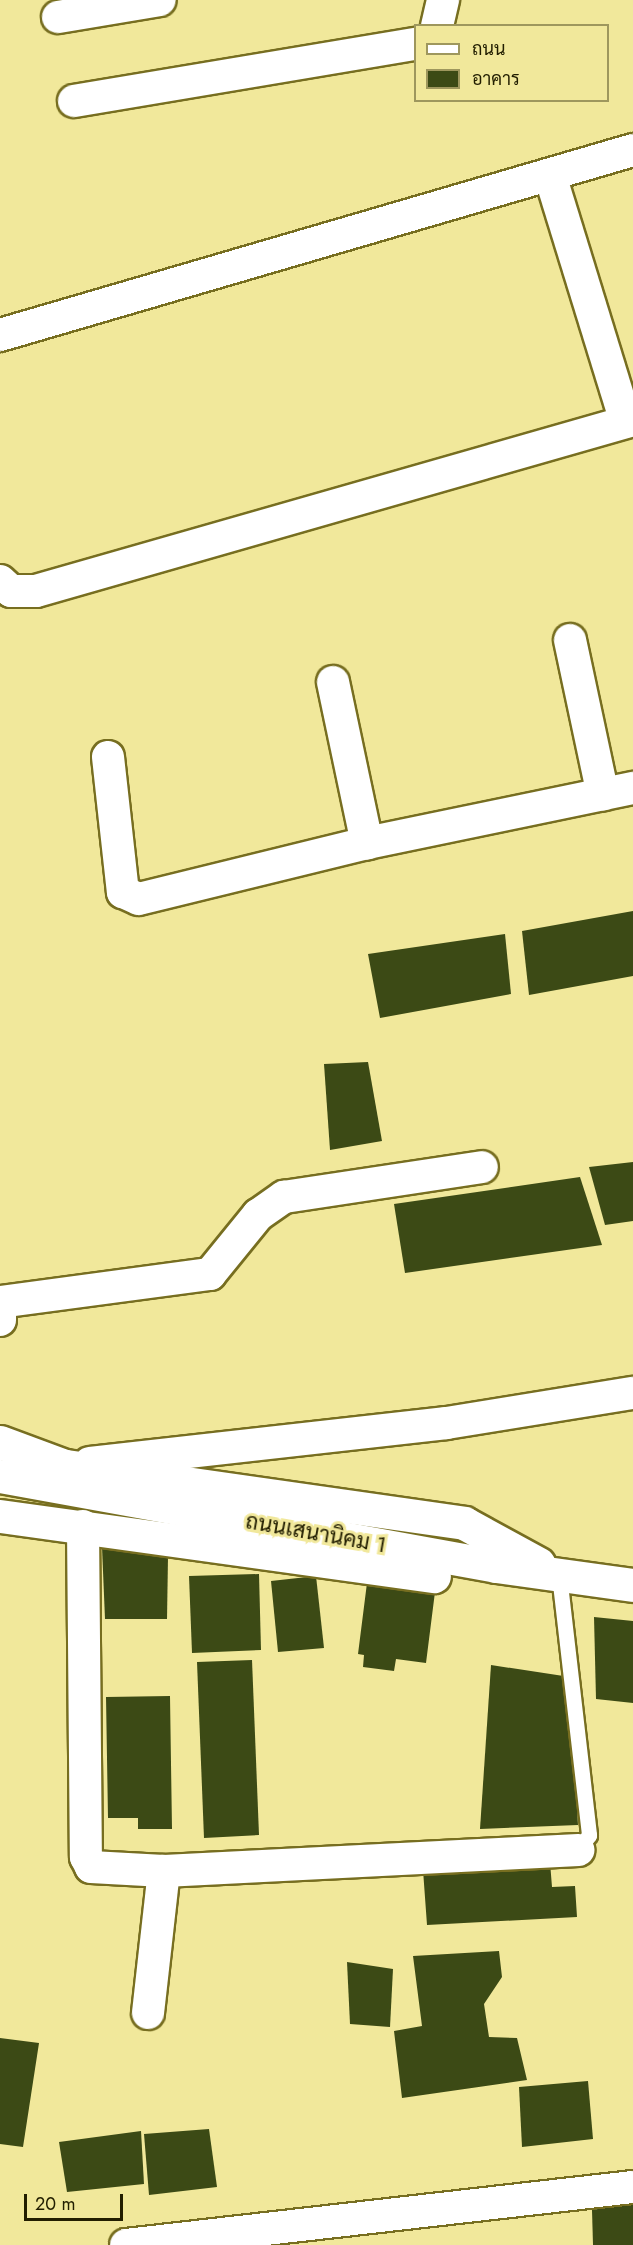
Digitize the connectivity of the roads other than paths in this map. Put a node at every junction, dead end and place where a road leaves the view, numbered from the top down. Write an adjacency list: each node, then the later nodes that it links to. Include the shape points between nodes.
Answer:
1 (160, 0): 3 (street)
2 (443, 0): 4 (street)
3 (58, 17)
4 (437, 24)
5 (414, 44): 6 (street)
6 (74, 101)
7 (633, 150): 8 (street)
8 (550, 175): 9 (street); 10 (street)
9 (0, 335)
10 (629, 421): 11 (street, via 36,591 11,591)
11 (0, 581)
12 (570, 640): 16 (street)
13 (333, 682): 17 (street)
14 (108, 757): 17 (street, via 123,892 139,899)
15 (633, 788): 16 (street)
16 (603, 795): 17 (street)
17 (368, 843)
18 (482, 1167): 19 (street, via 284,1197 258,1215 210,1274 48,1291 0,1302)
19 (0, 1320)
20 (633, 1392): 22 (street, via 447,1423)
21 (0, 1442): 22 (street)
22 (65, 1466): 26 (street, via 464,1523)
23 (0, 1476): 26 (street, ถนนเสนานิคม 1)
24 (0, 1516): 25 (street)
25 (82, 1526): 26 (street, via 450,1578); 29 (street, via 86,1857 102,1872)
26 (559, 1575): 27 (street, ถนนเสนานิคม 1); 28 (lane, via 589,1835)
27 (633, 1585)
28 (578, 1850): 29 (street)
29 (164, 1871): 30 (street)
30 (148, 2013)
31 (633, 2187): 32 (street)
32 (381, 2232): 33 (street)
33 (126, 2245)

